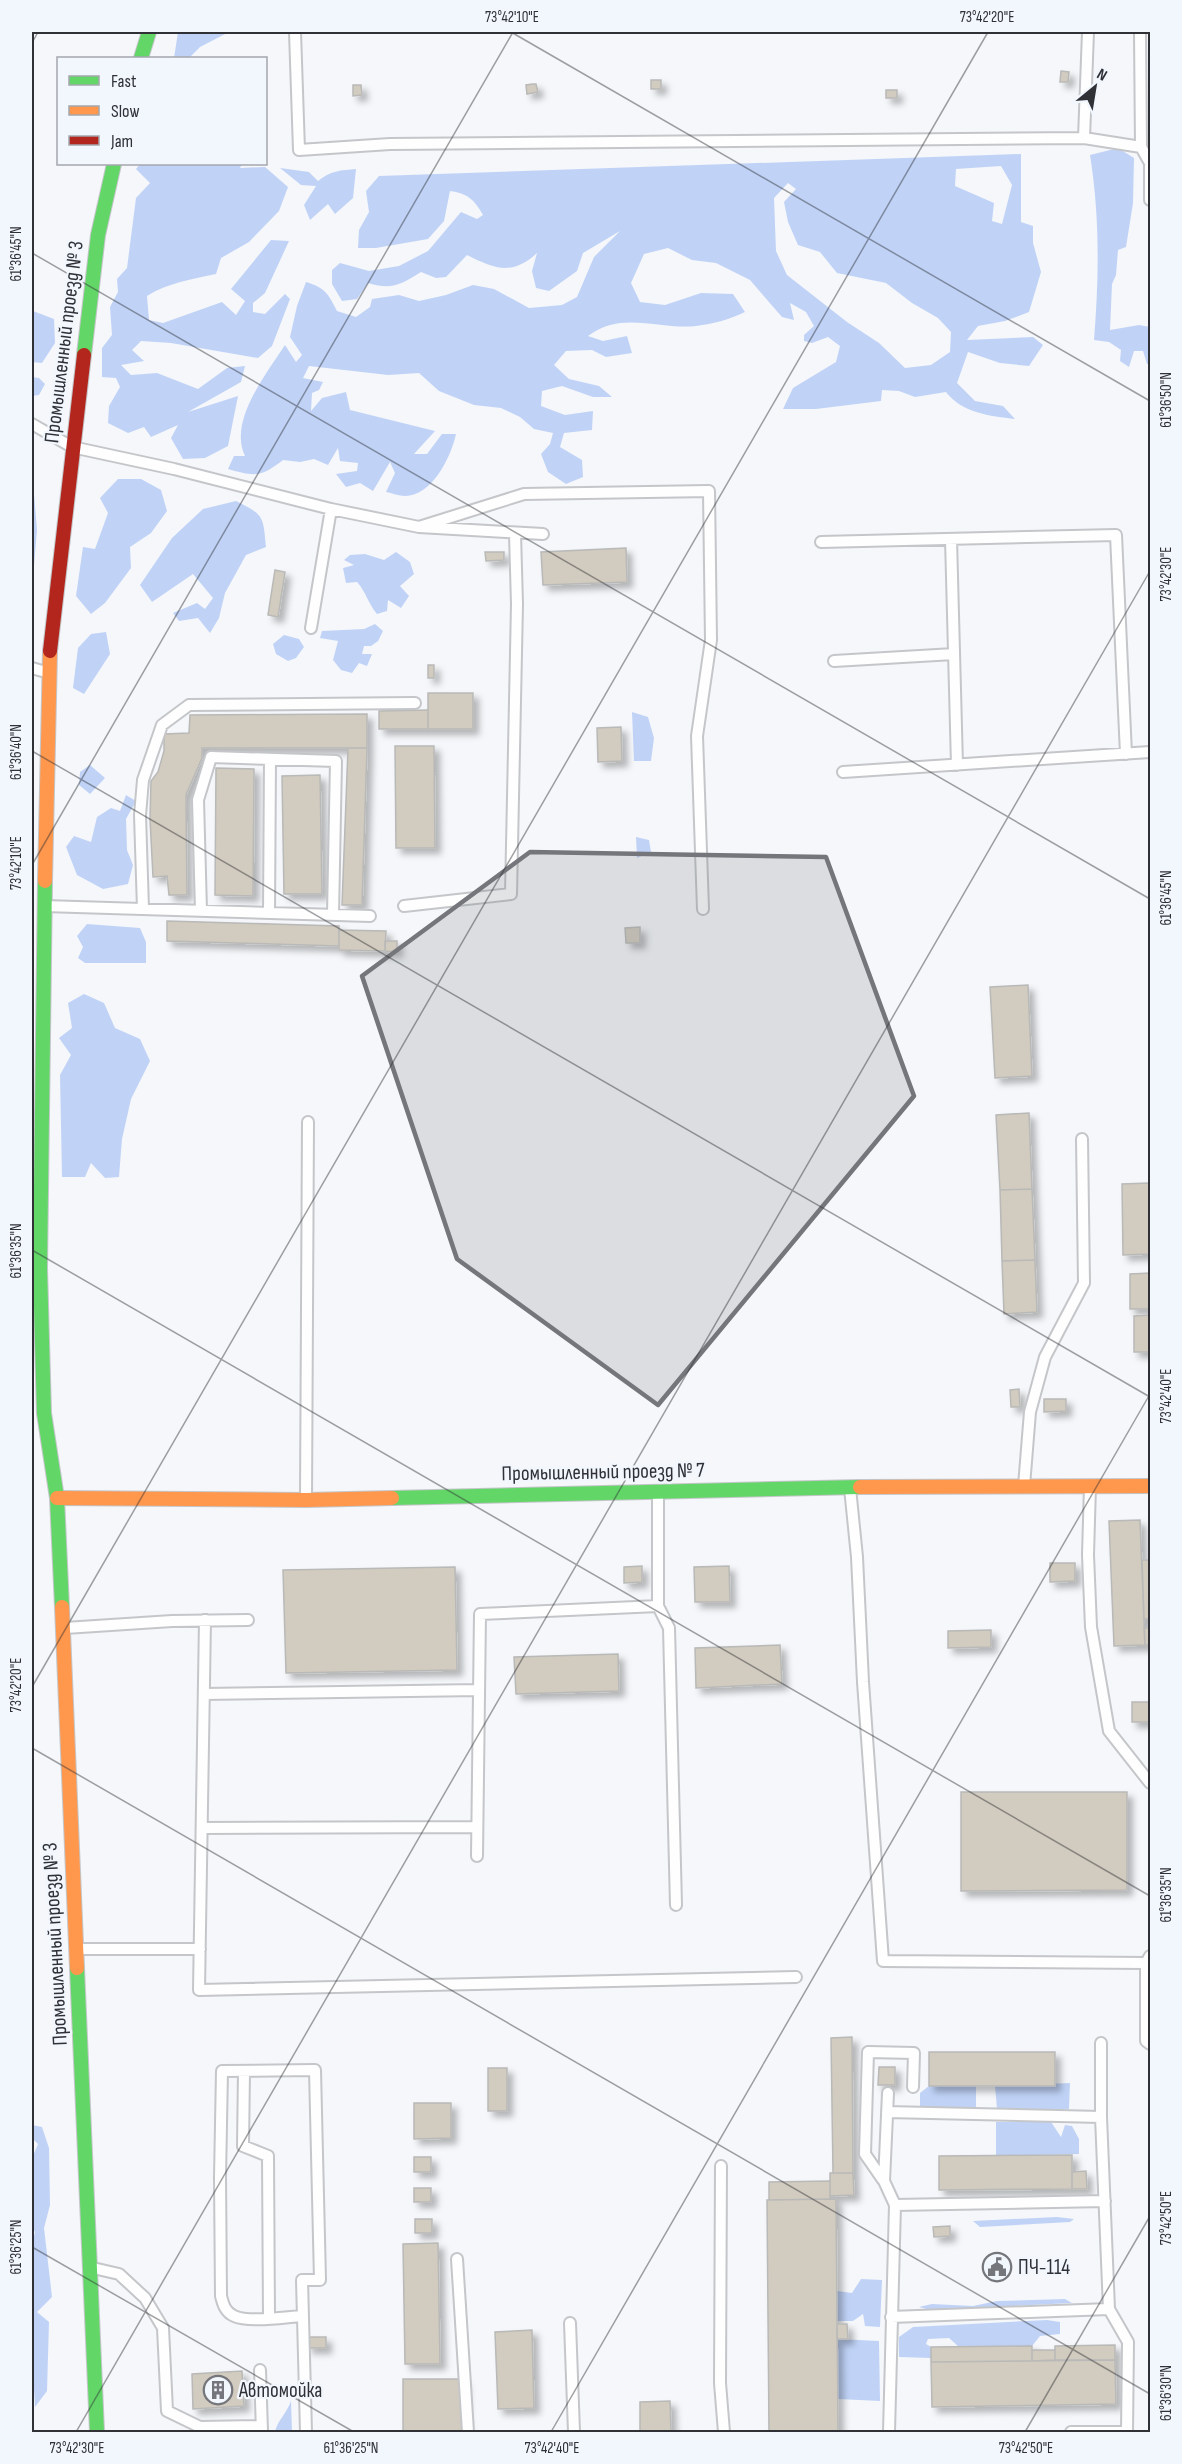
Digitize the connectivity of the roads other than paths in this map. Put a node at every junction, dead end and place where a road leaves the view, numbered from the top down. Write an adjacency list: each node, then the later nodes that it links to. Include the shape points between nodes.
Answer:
1 (149, 32): 5 (street)
2 (295, 32): 6 (lane, via 298,150 390,144)
3 (1088, 32): 6 (lane)
4 (1140, 32): 7 (lane)
5 (141, 57)
6 (1084, 138): 7 (lane)
7 (1141, 147): 9 (lane, via 1150,163)
8 (114, 165): 11 (street, Промышленный проезд № 3, via 98,235)
9 (1150, 201)
10 (32, 424): 11 (lane)
11 (72, 447): 12 (lane); 22 (street, Промышленный проезд № 3, via 50,642)
12 (332, 509): 13 (lane); 18 (lane)
13 (419, 527): 14 (lane); 32 (lane, via 524,494 709,491 711,640 697,736)
14 (515, 534): 15 (lane); 30 (lane, via 511,894)
15 (543, 534)
16 (951, 539): 17 (lane); 19 (lane); 25 (lane, via 1116,535)
17 (821, 542)
18 (311, 628)
19 (954, 654): 20 (lane); 27 (lane)
20 (834, 661)
21 (32, 668): 22 (lane)
22 (50, 673): 29 (street, Промышленный проезд № 3)
23 (415, 703): 31 (lane, via 189,705 162,725 143,780)
24 (1150, 752): 25 (lane)
25 (1126, 754): 27 (lane)
26 (270, 759): 33 (lane, via 211,757 198,800); 34 (lane); 35 (lane, via 336,761)
27 (957, 765): 28 (lane)
28 (843, 772)
29 (44, 906): 31 (lane); 39 (street, Промышленный проезд № 3)
30 (404, 906)
31 (143, 909): 33 (lane)
32 (703, 909)
33 (201, 911): 34 (lane)
34 (269, 913): 35 (lane)
35 (333, 915): 36 (lane)
36 (370, 916)
37 (308, 1122): 46 (lane)
38 (1082, 1139): 40 (lane, via 1084,1283 1045,1357 1030,1412)
39 (36, 1265): 45 (street, Промышленный проезд № 3, via 44,1413)
40 (1024, 1486): 41 (street, Промышленный проезд № 7); 43 (street, Промышленный проезд № 7)
41 (1090, 1486): 42 (street, Промышленный проезд № 7); 53 (lane, via 1091,1627 1110,1731)
42 (1150, 1486)
43 (849, 1487): 44 (street, Промышленный проезд № 7); 62 (lane, via 883,1961)
44 (658, 1492): 46 (street, Промышленный проезд № 7); 47 (lane)
45 (57, 1498): 46 (street, Промышленный проезд № 7); 50 (street, Промышленный проезд № 3)
46 (306, 1500)
47 (658, 1606): 51 (lane, via 480,1614); 59 (lane, via 669,1628)
48 (205, 1620): 49 (lane); 50 (lane); 52 (lane)
49 (248, 1620)
50 (62, 1628): 60 (street, Промышленный проезд № 3)
51 (479, 1690): 52 (lane); 56 (lane)
52 (204, 1694): 57 (lane)
53 (1139, 1768): 54 (lane); 55 (lane)
54 (1150, 1773)
55 (1150, 1784)
56 (477, 1827): 57 (lane); 58 (lane)
57 (202, 1828): 61 (lane)
58 (477, 1856)
59 (676, 1905)
60 (76, 1949): 61 (lane); 76 (street, Промышленный проезд № 3)
61 (200, 1949): 63 (lane, via 199,1990)
62 (1148, 1959): 65 (lane, via 1146,2041)
63 (796, 1977)
64 (1101, 2043): 70 (lane)
65 (1150, 2044)
66 (244, 2071): 78 (lane, via 315,2070 320,2280 302,2280); 80 (lane, via 243,2146 268,2156); 80 (lane, via 222,2071 221,2296 224,2307 233,2315)
67 (913, 2087): 72 (lane, via 914,2053 868,2052 865,2154)
68 (888, 2093): 69 (lane)
69 (886, 2112): 70 (lane); 72 (lane)
70 (1101, 2117): 73 (lane)
71 (722, 2166): 88 (lane, via 720,2383)
72 (884, 2181): 74 (lane)
73 (1105, 2201): 74 (lane); 77 (lane)
74 (895, 2205): 79 (lane)
75 (457, 2259): 86 (lane)
76 (90, 2268): 83 (lane, via 119,2274 145,2298 163,2328 167,2411 200,2427); 84 (street, Промышленный проезд № 3)
77 (1108, 2309): 79 (lane); 90 (lane, via 1128,2342 1127,2432)
78 (302, 2316): 80 (lane); 85 (lane)
79 (891, 2316): 89 (lane)
80 (269, 2318)
81 (570, 2323): 87 (lane)
82 (260, 2370): 83 (lane)
83 (262, 2429)
84 (97, 2433)
85 (306, 2433)
86 (468, 2433)
87 (574, 2433)
88 (724, 2433)
89 (889, 2433)
90 (1071, 2433)

